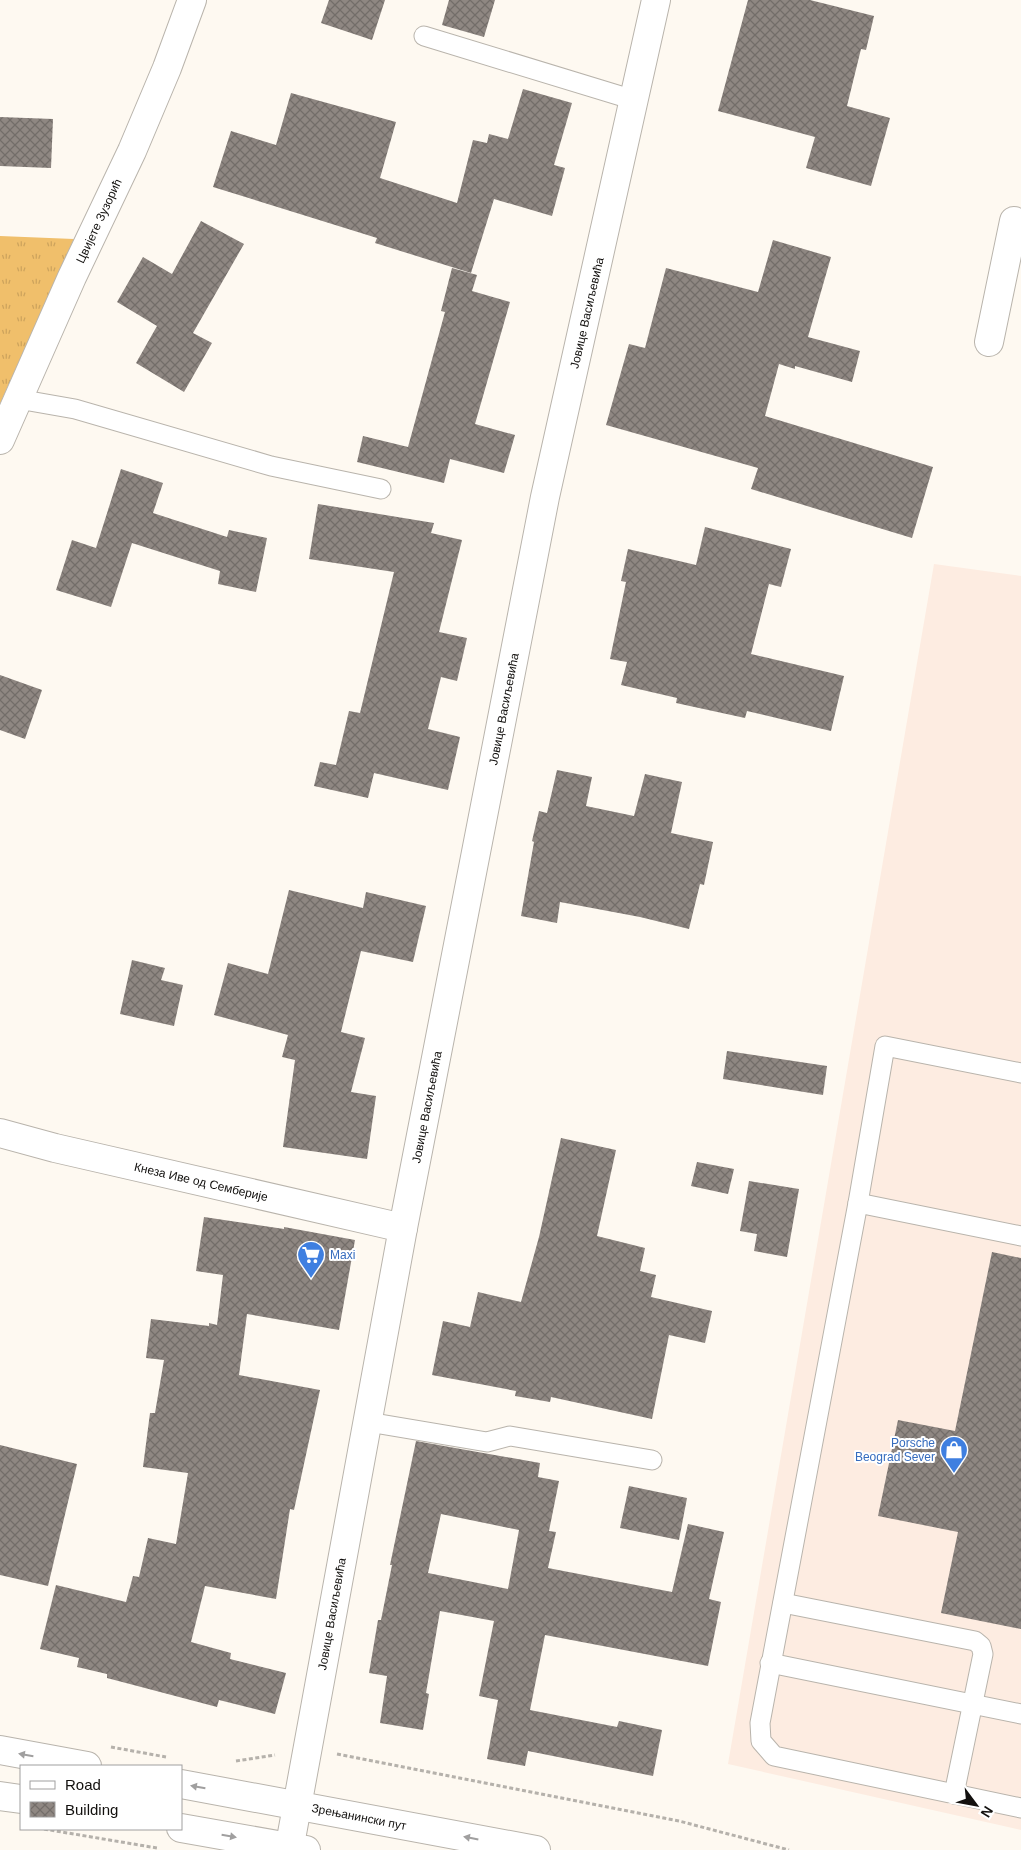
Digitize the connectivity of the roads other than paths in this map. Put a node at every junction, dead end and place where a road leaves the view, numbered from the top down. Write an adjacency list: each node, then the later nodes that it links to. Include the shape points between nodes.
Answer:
1 (192, 0): 8 (street, Цвијете Зузорић, via 132,151)
2 (656, 0): 4 (street, Јовице Васиљевића)
3 (424, 36): 4 (lane)
4 (634, 100): 14 (street, Јовице Васиљевића, via 546,497)
5 (1014, 221): 6 (street)
6 (1010, 296): 7 (street)
7 (989, 342)
8 (18, 398): 9 (street, Цвијете Зузорић); 10 (lane, via 75,409 271,466)
9 (0, 440)
10 (382, 489)
11 (1021, 1073): 13 (lane, via 885,1046)
12 (0, 1133): 14 (street, Кнеза Иве од Семберије)
13 (858, 1203): 15 (lane); 18 (lane)
14 (403, 1228): 16 (street, Јовице Васиљевића)
15 (1021, 1236)
16 (368, 1422): 17 (lane, via 488,1442 510,1436); 28 (street, Јовице Васиљевића)
17 (652, 1460)
18 (783, 1602): 19 (lane); 20 (lane, via 975,1641 983,1654)
19 (770, 1663): 20 (lane); 25 (lane, via 760,1723 761,1741 774,1756)
20 (973, 1704): 21 (lane); 25 (lane)
21 (1021, 1714)
22 (0, 1750): 23 (street, one-way to 22)
23 (82, 1765)
24 (182, 1772): 28 (street, Зрењанински пут, one-way to 24)
25 (954, 1794): 29 (lane)
26 (0, 1796): 27 (street)
27 (20, 1799)
28 (298, 1805): 31 (street, Јовице Васиљевића); 32 (street, Зрењанински пут, one-way to 28)
29 (1021, 1808)
30 (182, 1828): 31 (street, one-way to 31)
31 (295, 1849)
32 (536, 1850)

